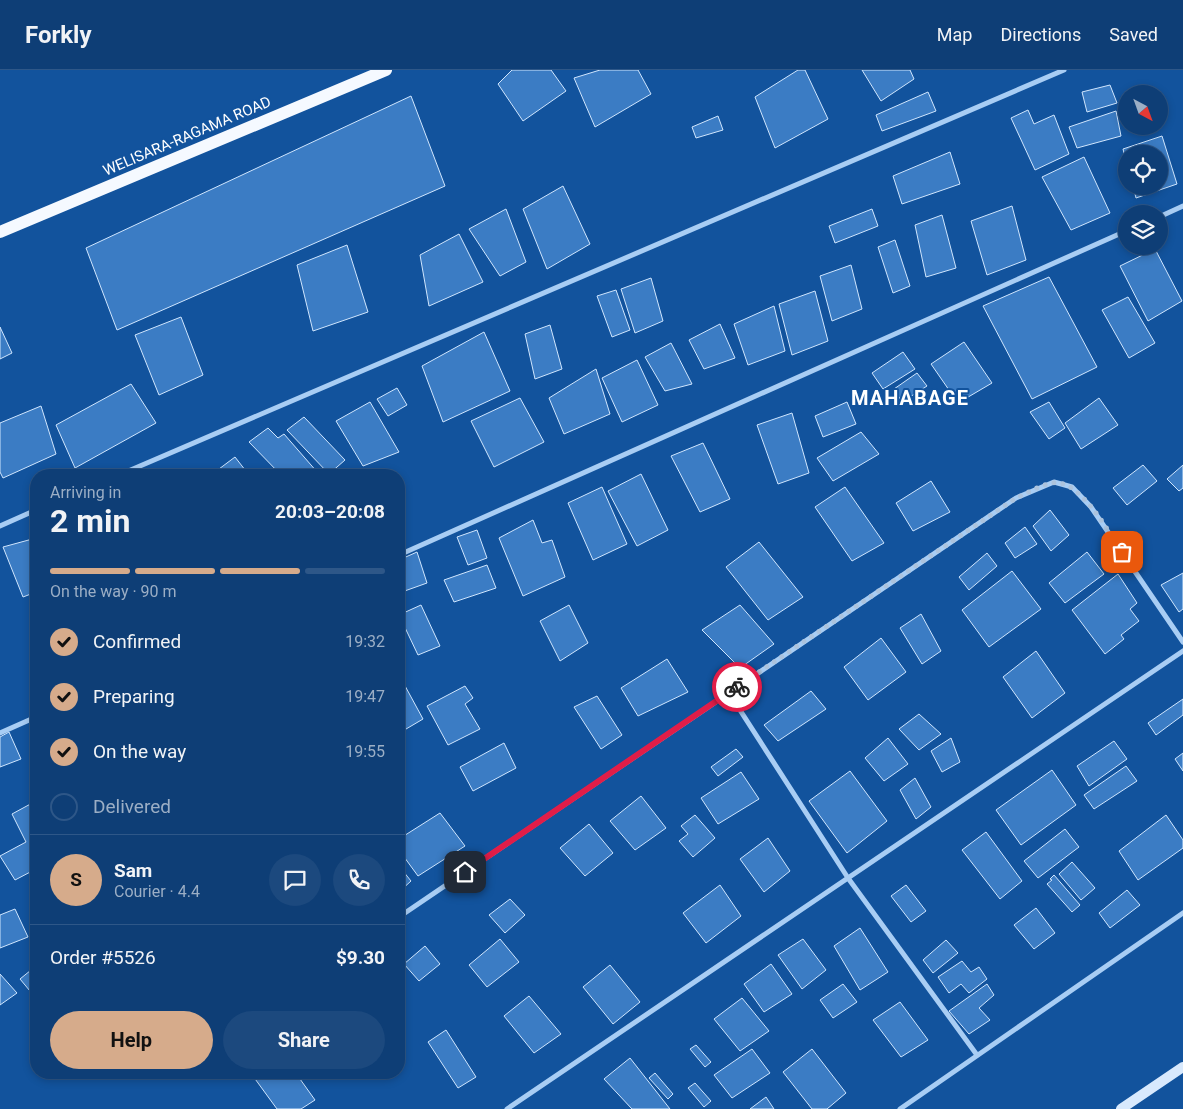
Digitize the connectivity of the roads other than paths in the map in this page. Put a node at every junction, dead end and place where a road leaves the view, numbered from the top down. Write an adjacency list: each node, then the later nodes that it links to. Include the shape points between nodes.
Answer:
1 (386, 70): 5 (main road, WELISARA-RAGAMA ROAD)
2 (1064, 70): 7 (street)
3 (1183, 206): 4 (street)
4 (1168, 213)
5 (0, 232)
6 (1118, 236): 10 (street)
7 (133, 469)
8 (30, 513): 9 (street)
9 (0, 526)
10 (405, 552)
11 (1183, 642): 13 (street, via 1091,507 1072,487 1054,482 1016,498)
12 (1183, 652): 16 (street)
13 (729, 693): 16 (street); 17 (street)
14 (30, 720): 15 (street)
15 (0, 733)
16 (848, 878): 19 (street); 21 (street)
17 (405, 913)
18 (1183, 913): 19 (street)
19 (977, 1056): 22 (street)
20 (1183, 1067): 23 (street)
21 (508, 1109)
22 (900, 1109)
23 (1121, 1109)

